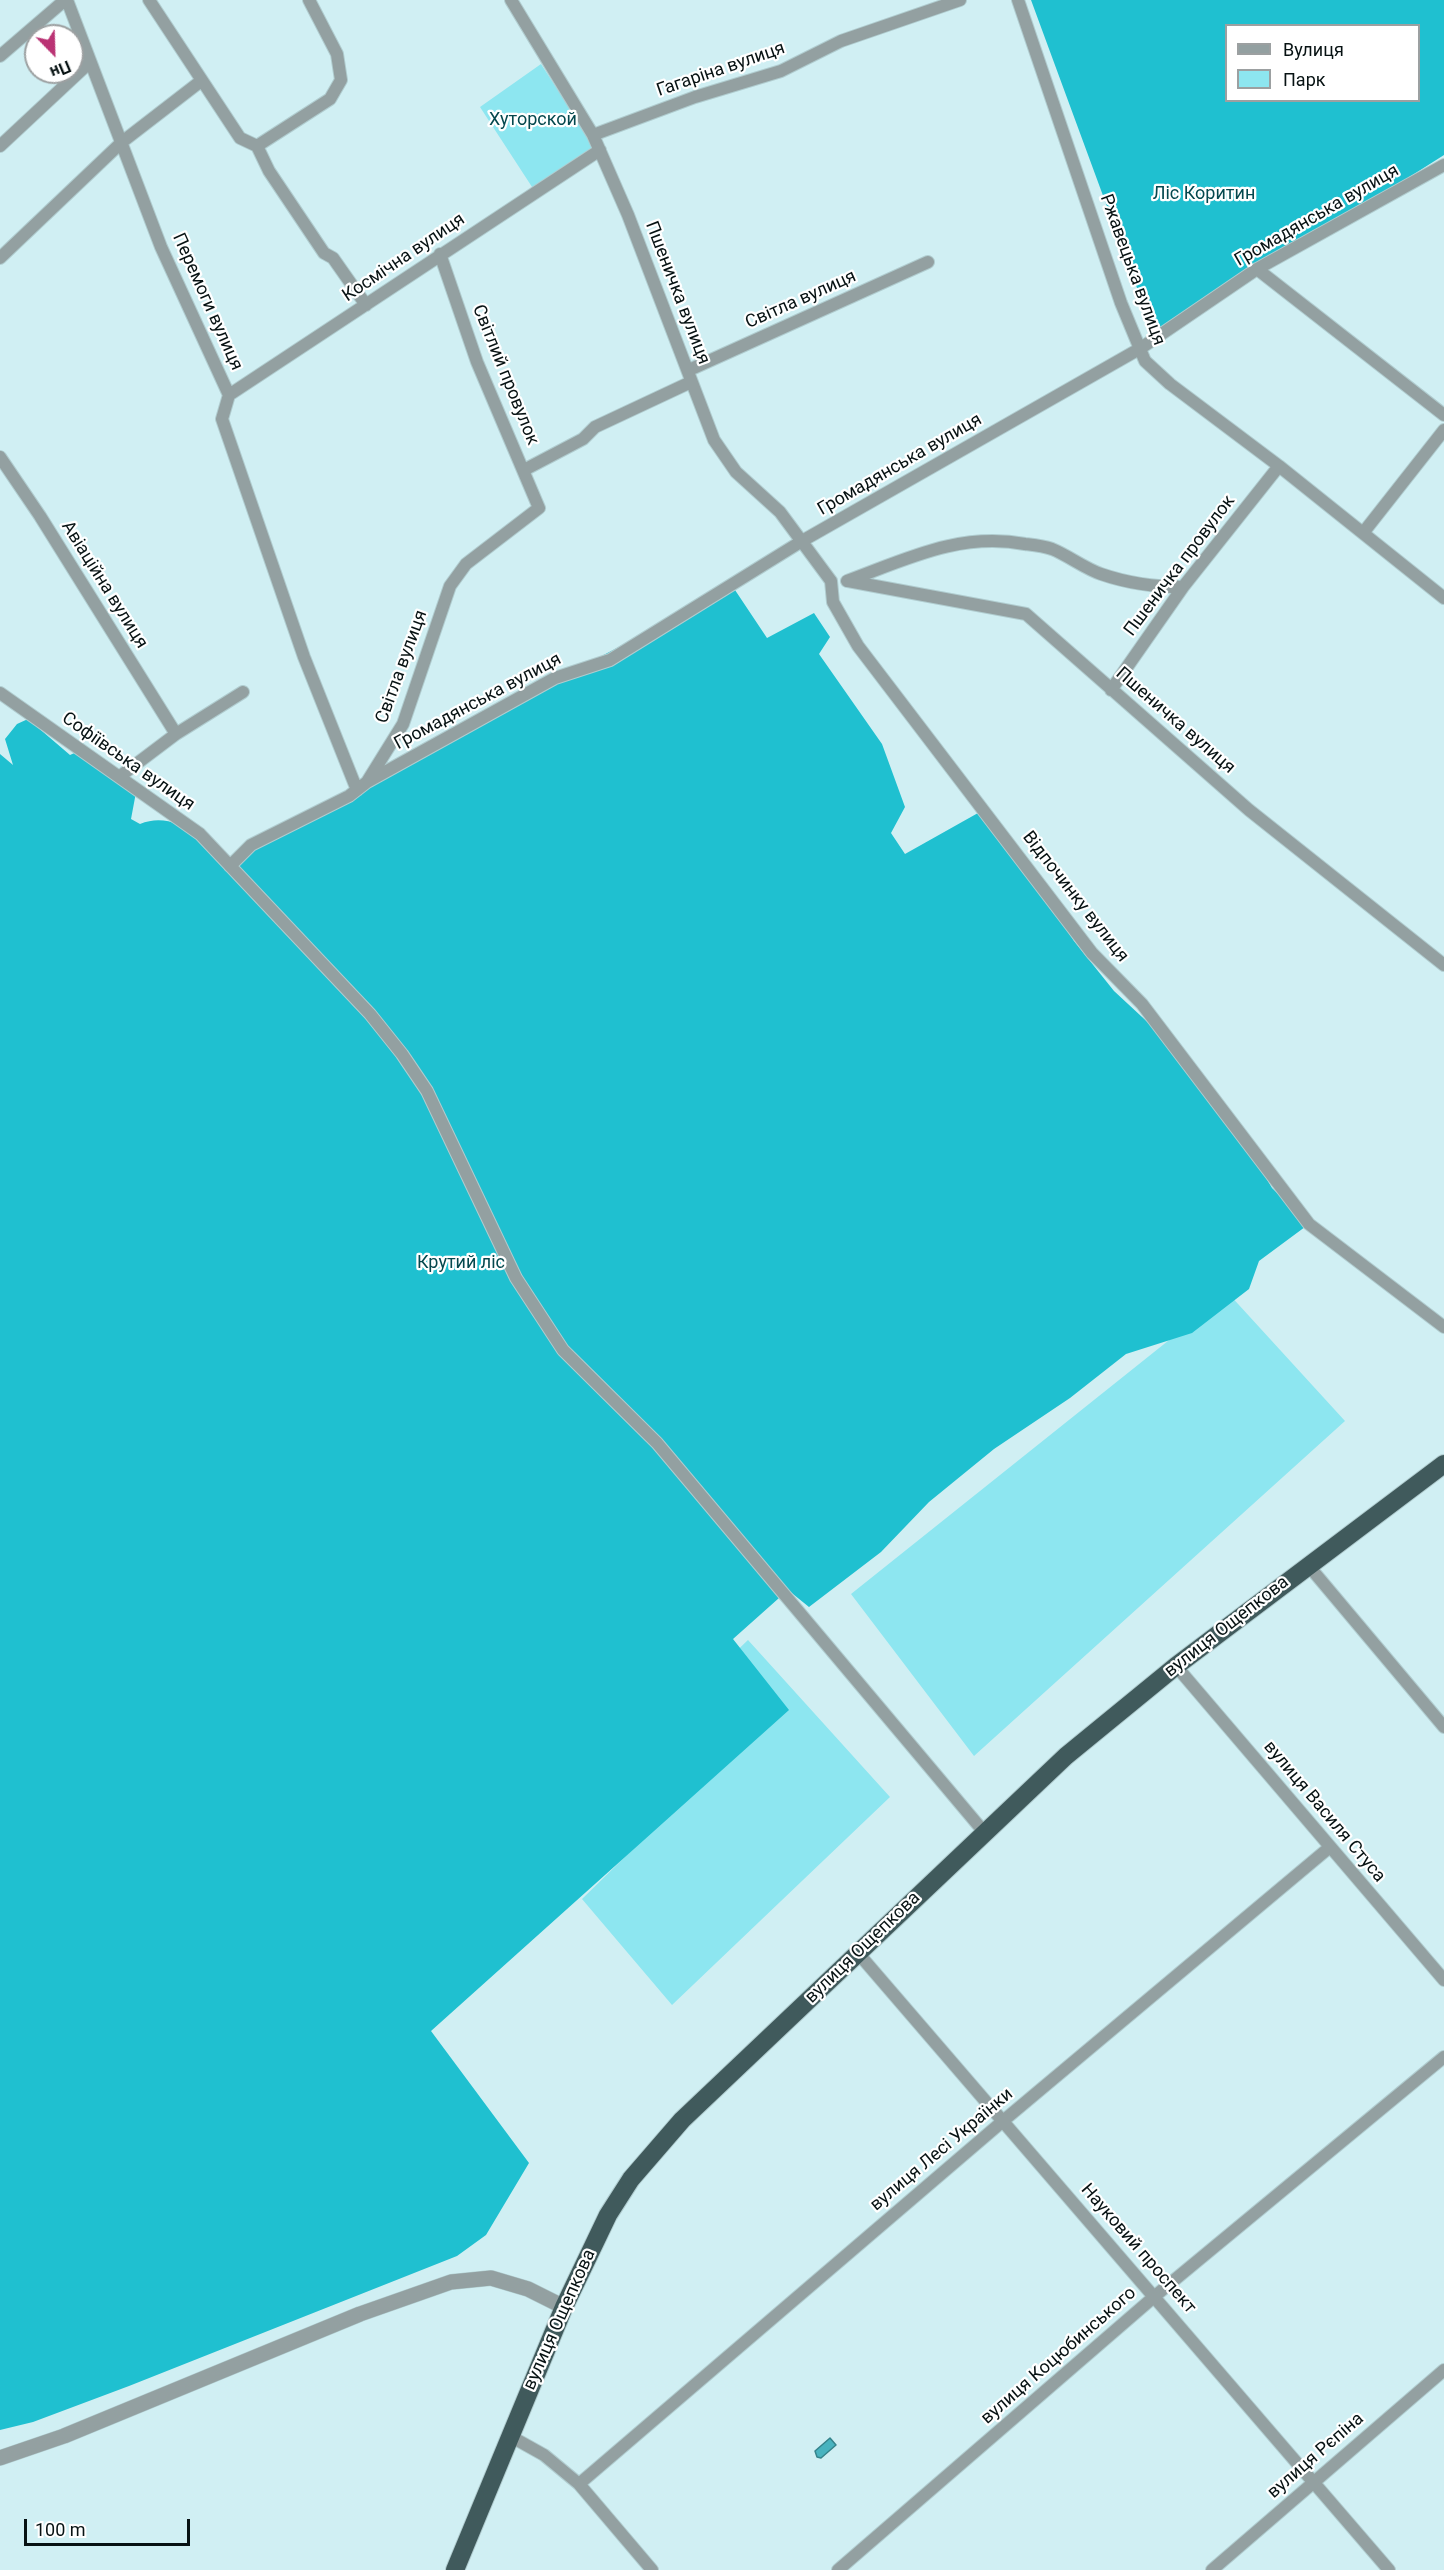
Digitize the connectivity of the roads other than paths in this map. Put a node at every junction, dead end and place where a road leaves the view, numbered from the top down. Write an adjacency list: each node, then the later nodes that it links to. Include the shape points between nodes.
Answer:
1 (66, 0): 7 (street); 8 (street, Перемоги вулиця)
2 (148, 0): 9 (street)
3 (309, 0): 13 (street, via 338,54 341,80 330,99)
4 (511, 0): 10 (street, Пшеничка вулиця)
5 (960, 0): 10 (street, Гагаріна вулиця, via 841,41 781,70)
6 (1018, 0): 21 (street, Ржавецька вулиця, via 1121,303)
7 (0, 56)
8 (90, 62): 11 (street, Перемоги вулиця); 12 (street)
9 (201, 81): 11 (street); 13 (street, via 240,138)
10 (593, 135): 14 (street, Пшеничка вулиця)
11 (122, 142): 17 (street); 23 (street, Перемоги вулиця, via 162,247)
12 (0, 146)
13 (257, 146): 20 (street, via 269,171 324,253 333,258)
14 (600, 150): 16 (street, Космічна вулиця); 22 (street, Пшеничка вулиця)
15 (1444, 165): 19 (street, Громадянська вулиця)
16 (440, 254): 20 (street, Космічна вулиця); 28 (street, Світлий провулок, via 477,362)
17 (0, 258)
18 (928, 262): 22 (street, Світла вулиця)
19 (1257, 269): 21 (street, Громадянська вулиця); 24 (street)
20 (366, 305): 23 (street, Космічна вулиця)
21 (1141, 348): 27 (street, Ржавецька вулиця, via 1145,362 1170,384); 31 (street, Громадянська вулиця)
22 (690, 376): 28 (street, Світла вулиця); 31 (street, Пшеничка вулиця, via 714,440 736,472 780,512)
23 (229, 394): 41 (street, Перемоги вулиця, via 222,419 304,657)
24 (1444, 415)
25 (1444, 430): 30 (street)
26 (0, 457): 39 (street, Авіаційна вулиця)
27 (1280, 466): 30 (street, Ржавецька вулиця); 34 (street, Пшеничка провулок)
28 (524, 470): 29 (street, Світлий провулок)
29 (539, 508): 41 (street, Світла вулиця, via 466,564 450,586 403,724)
30 (1363, 533): 35 (street, Ржавецька вулиця)
31 (802, 541): 32 (street, Пшеничка вулиця); 41 (street, Громадянська вулиця, via 610,660 555,678)
32 (831, 581): 33 (street); 44 (street, Відпочинку вулиця, via 832,602 858,646 1092,953 1142,1004 1309,1224)
33 (848, 581): 34 (street, via 934,548 1010,541 1050,548 1101,574); 36 (street, Пшеничка вулиця, via 1026,614)
34 (1183, 587): 36 (street, Пшеничка провулок)
35 (1444, 598)
36 (1111, 690): 43 (street, Пшеничка вулиця, via 1249,810)
37 (243, 692): 39 (street)
38 (0, 693): 40 (street, Софіївська вулиця)
39 (176, 734): 40 (street)
40 (119, 777): 42 (street, Софіївська вулиця, via 200,834)
41 (362, 786): 42 (street, via 251,845)
42 (230, 866): 49 (street, Софіївська вулиця, via 370,1014 402,1054 427,1091 516,1278 563,1350 657,1443)
43 (1444, 965)
44 (1444, 1327)
45 (1444, 1464): 46 (highway, вулиця Ощепкова)
46 (1308, 1565): 47 (highway, вулиця Ощепкова); 48 (street)
47 (1176, 1666): 49 (highway, вулиця Ощепкова, via 1066,1756); 50 (street, вулиця Василя Стуса)
48 (1444, 1727)
49 (984, 1832): 51 (highway, вулиця Ощепкова)
50 (1330, 1847): 52 (street, вулиця Василя Стуса); 54 (street, вулиця Лесі Українки)
51 (858, 1953): 54 (street, Науковий проспект); 56 (highway, вулиця Ощепкова, via 682,2120 631,2179 608,2215)
52 (1444, 1980)
53 (1444, 2057): 55 (street, вулиця Коцюбинського)
54 (1003, 2121): 55 (street, Науковий проспект); 61 (street, вулиця Лесі Українки)
55 (1155, 2296): 60 (street, Науковий проспект); 64 (street, вулиця Коцюбинського)
56 (564, 2307): 58 (highway, вулиця Ощепкова); 59 (street, via 491,2277 451,2282 360,2314 64,2436)
57 (1444, 2370): 60 (street, вулиця Рєпіна)
58 (510, 2436): 61 (street, via 544,2455); 62 (highway, вулиця Ощепкова)
59 (0, 2458)
60 (1315, 2481): 65 (street, вулиця Рєпіна); 66 (street, Науковий проспект)
61 (579, 2484): 63 (street)
62 (455, 2570)
63 (652, 2570)
64 (838, 2570)
65 (1212, 2570)
66 (1389, 2570)

